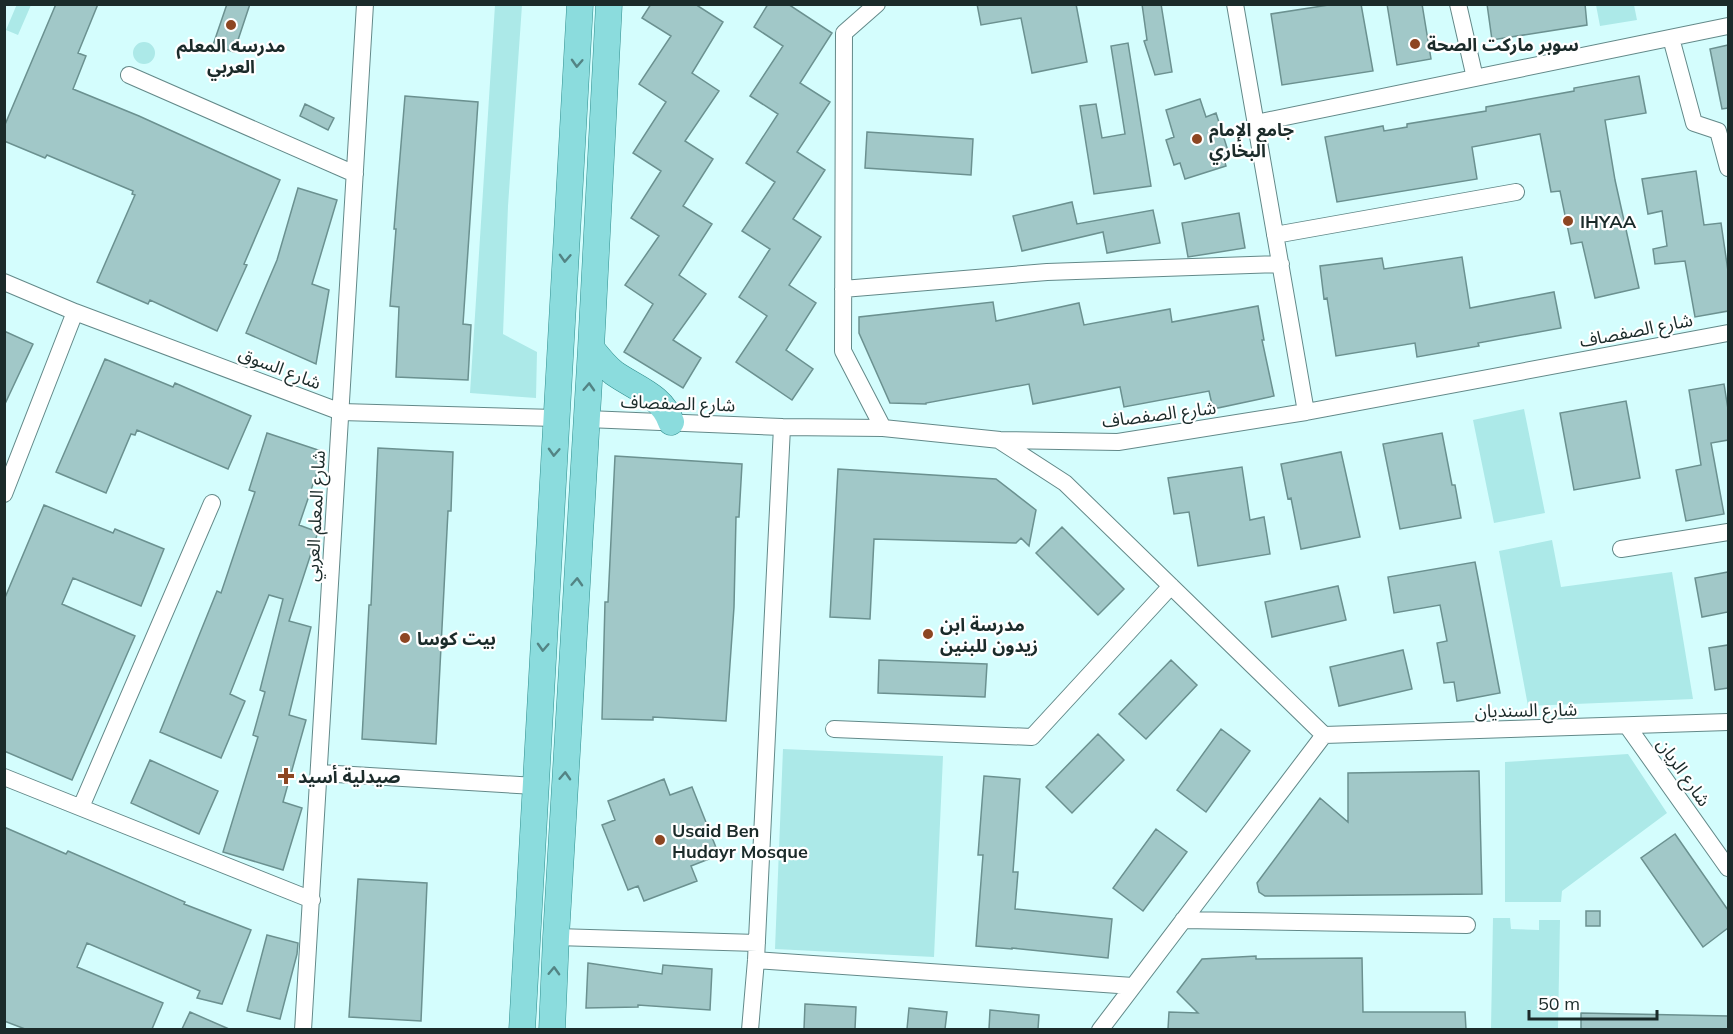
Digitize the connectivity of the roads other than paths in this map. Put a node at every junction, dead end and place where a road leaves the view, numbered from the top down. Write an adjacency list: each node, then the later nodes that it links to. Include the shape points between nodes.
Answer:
1 (365, 4): 13 (street, شارع المعلم العربي)
2 (580, 4): 24 (main road, one-way to 24)
3 (609, 4): 21 (main road)
4 (877, 4): 18 (street, via 844,33)
5 (1235, 4): 11 (street)
6 (1458, 4): 10 (street)
7 (1728, 26): 8 (street)
8 (1671, 38): 10 (street); 12 (street, via 1694,123 1718,131)
9 (129, 75): 13 (street)
10 (1475, 78): 11 (street)
11 (1256, 123): 15 (street)
12 (1728, 168)
13 (355, 174): 22 (street, شارع المعلم العربي)
14 (1516, 192): 15 (street)
15 (1275, 236): 16 (street)
16 (1281, 264): 18 (street, via 1047,273); 23 (street)
17 (4, 282): 19 (street, شارع السوق)
18 (843, 289): 28 (street, via 843,351)
19 (75, 312): 22 (street, شارع السوق); 30 (street)
20 (1728, 333): 23 (street, شارع الصفصاف)
21 (591, 348): 25 (main road, one-way to 21); 26 (main road, via 615,373 659,402)
22 (341, 412): 24 (street, شارع السوق); 39 (street, شارع المعلم العربي)
23 (1306, 412): 29 (street, شارع الصفصاف, via 1118,442)
24 (556, 418): 41 (main road, one-way to 41)
25 (587, 419): 26 (street, شارع الصفصاف); 47 (main road, one-way to 25)
26 (671, 422): 27 (street, شارع الصفصاف)
27 (782, 427): 28 (street, شارع الصفصاف); 48 (street)
28 (883, 428): 29 (street, شارع الصفصاف)
29 (1000, 440): 34 (street, via 1065,483)
30 (4, 494)
31 (212, 503): 42 (street)
32 (1728, 532): 33 (street)
33 (1621, 549)
34 (1171, 586): 37 (street, via 1032,737); 38 (street)
35 (1728, 722): 36 (street, شارع السنديان)
36 (1628, 727): 38 (street, شارع السنديان); 43 (street, شارع الريان)
37 (834, 729)
38 (1324, 735): 45 (street)
39 (320, 773): 41 (street); 44 (street, شارع المعلم العربي)
40 (4, 777): 42 (street)
41 (535, 786): 51 (main road)
42 (81, 807): 44 (street)
43 (1728, 868)
44 (312, 900): 50 (street, شارع المعلم العربي)
45 (1183, 920): 46 (street); 49 (street)
46 (1467, 925)
47 (555, 937): 48 (street); 52 (main road, one-way to 47)
48 (756, 951): 49 (street); 53 (street)
49 (1133, 986): 54 (street)
50 (303, 1029)
51 (522, 1029)
52 (552, 1029)
53 (750, 1029)
54 (1100, 1029)

